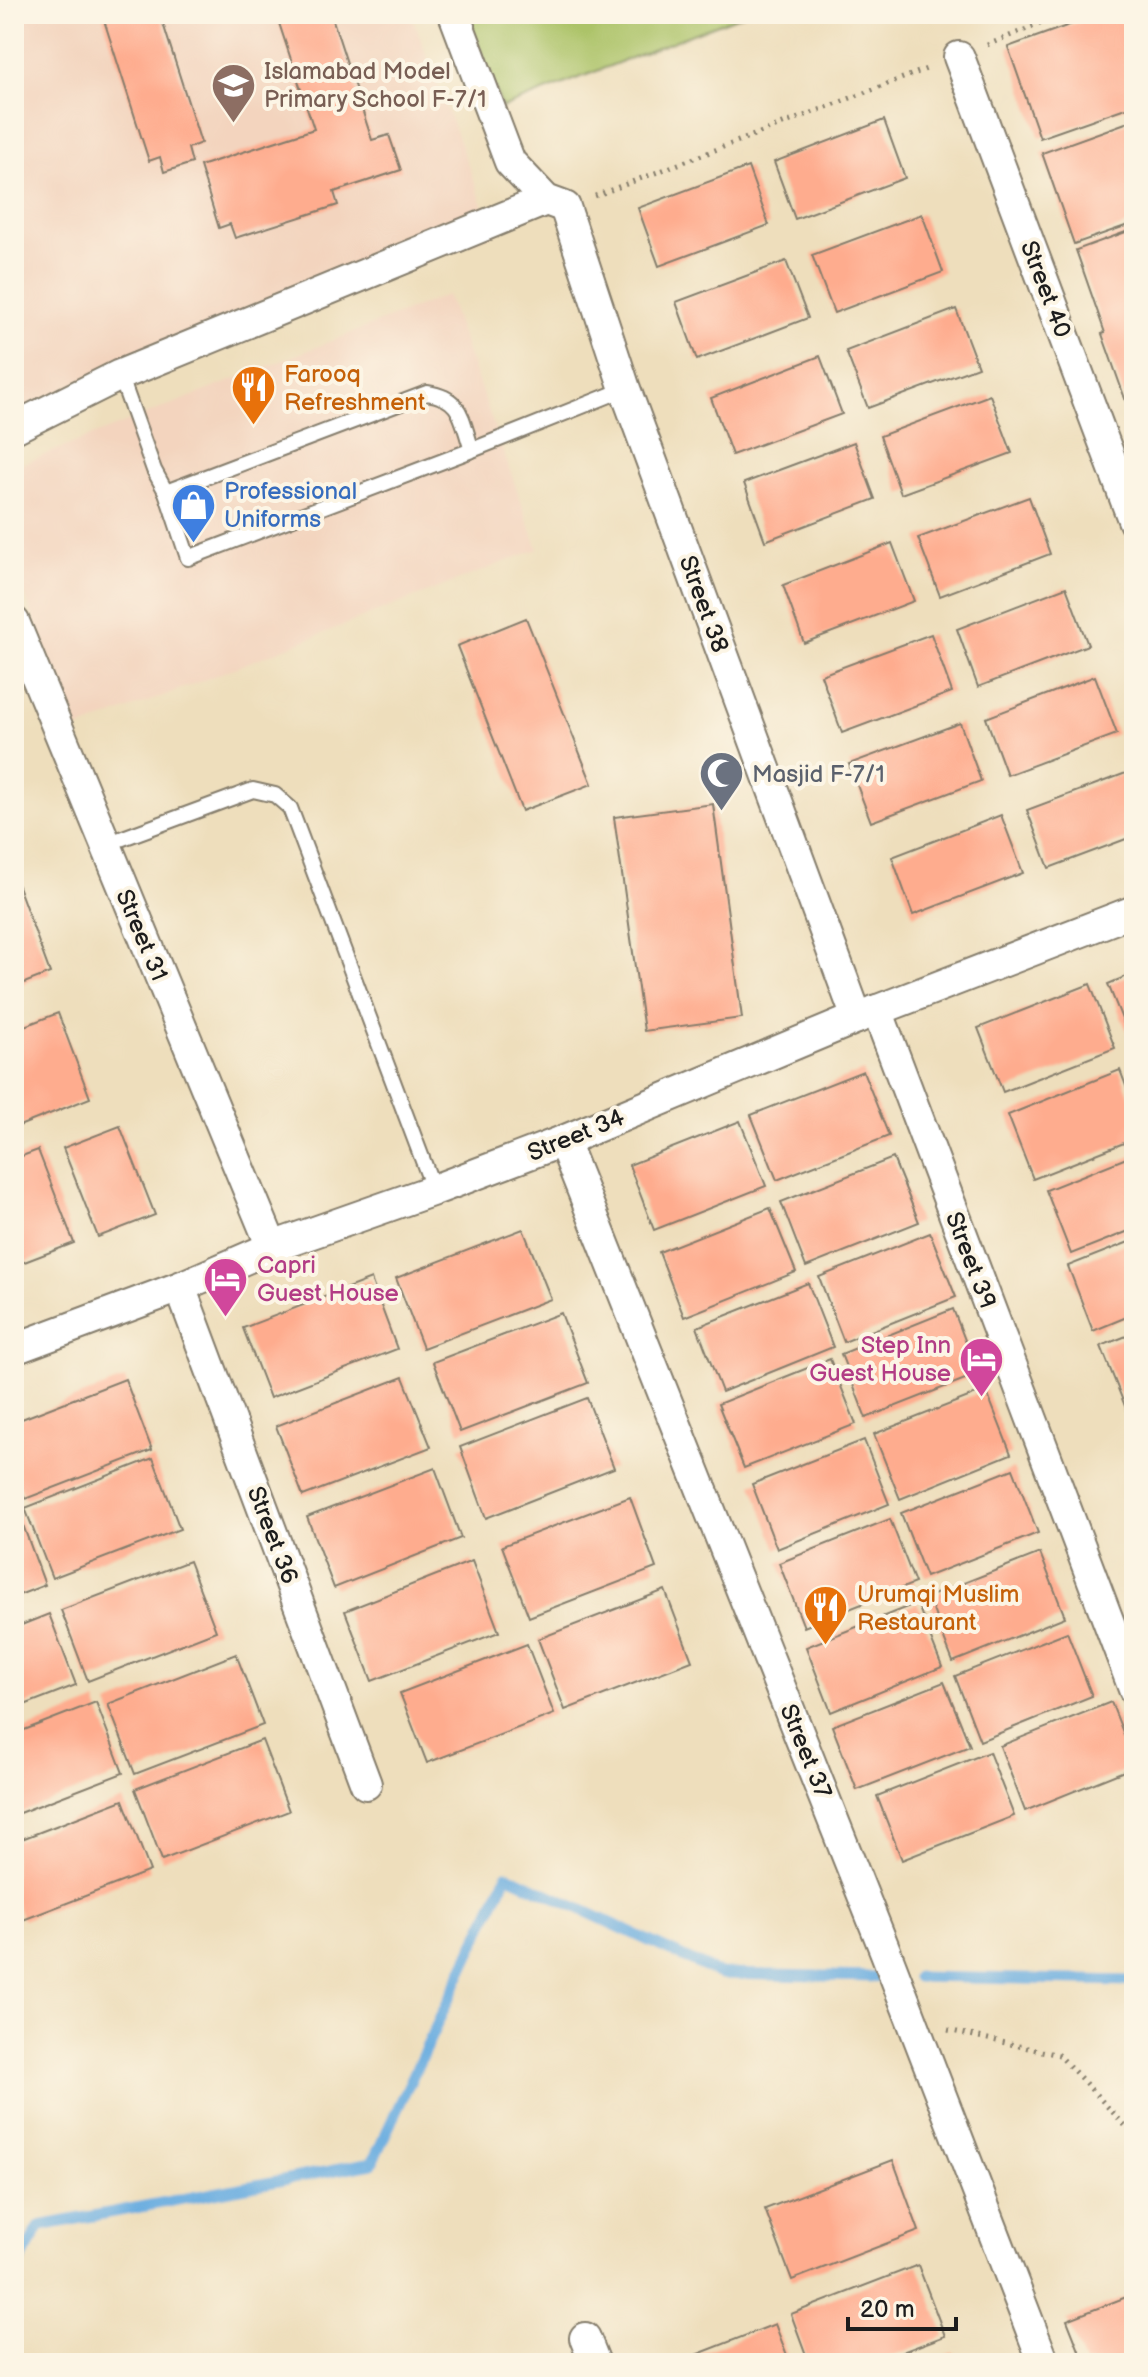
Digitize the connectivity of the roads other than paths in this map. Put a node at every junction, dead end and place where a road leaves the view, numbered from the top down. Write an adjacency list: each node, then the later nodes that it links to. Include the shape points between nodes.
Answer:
1 (454, 14): 3 (street, via 510,162)
2 (959, 57): 9 (street, Street 40)
3 (555, 203): 4 (street); 5 (street, Street 38)
4 (120, 375): 6 (street); 8 (lane)
5 (625, 389): 7 (lane); 13 (street, Street 38)
6 (14, 428)
7 (472, 450): 8 (lane, via 458,408 445,396 427,393); 8 (lane, via 188,558)
8 (166, 492)
9 (1134, 522)
10 (14, 622): 11 (street, Street 31)
11 (104, 845): 15 (lane, via 253,790 275,795 290,808); 16 (street, Street 31)
12 (1134, 911): 13 (street, Street 34)
13 (867, 1014): 14 (street, Street 34); 19 (street, Street 39)
14 (563, 1141): 15 (street, Street 34); 21 (street, Street 37)
15 (434, 1190): 16 (street, Street 34)
16 (272, 1247): 17 (street, Street 34)
17 (180, 1287): 18 (street, Street 34); 20 (street, Street 36)
18 (14, 1349)
19 (1134, 1689)
20 (366, 1784)
21 (1044, 2363)

